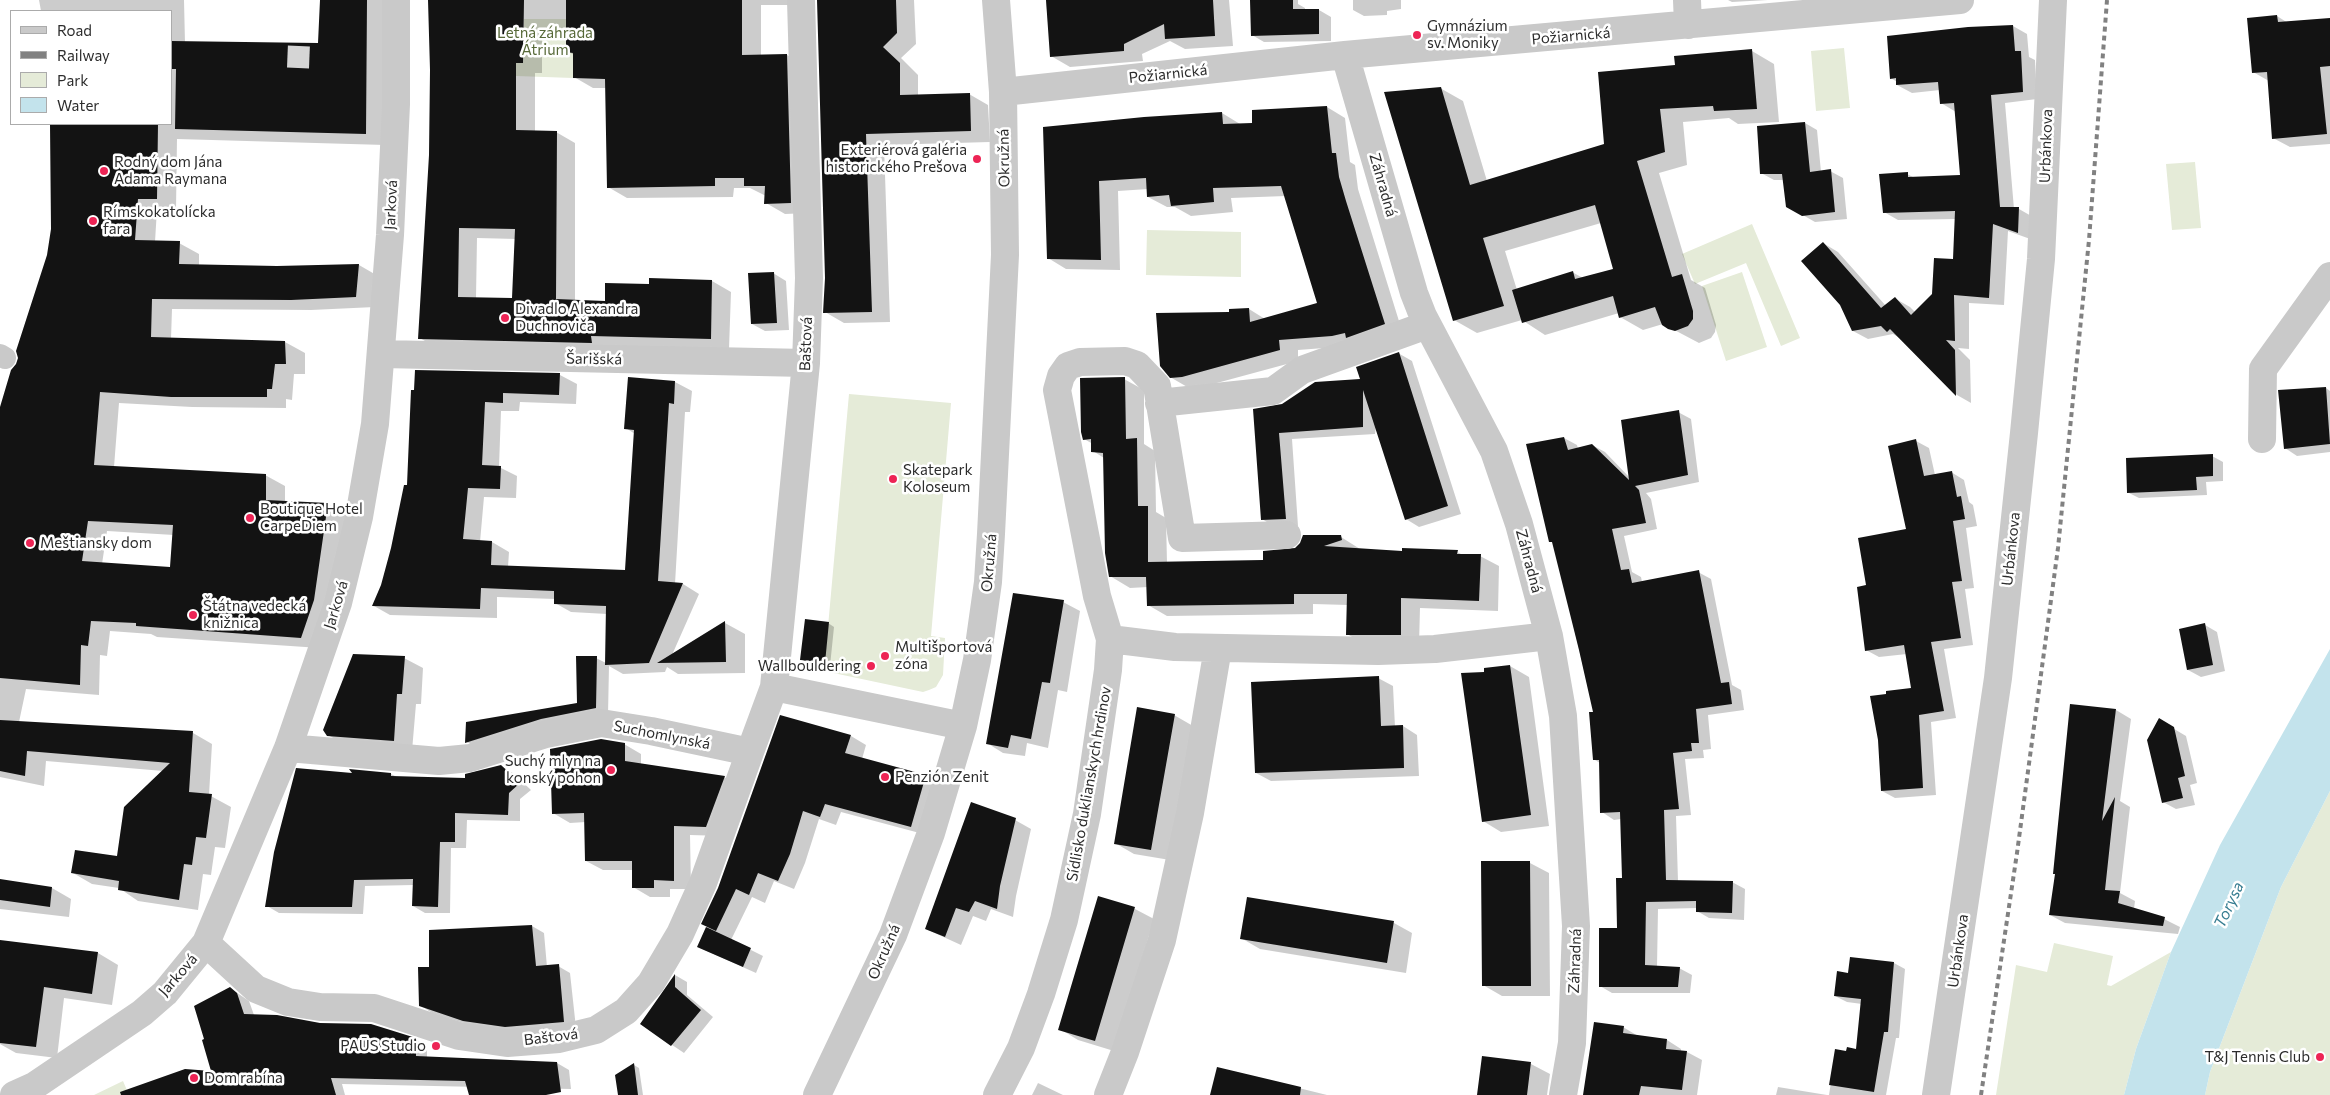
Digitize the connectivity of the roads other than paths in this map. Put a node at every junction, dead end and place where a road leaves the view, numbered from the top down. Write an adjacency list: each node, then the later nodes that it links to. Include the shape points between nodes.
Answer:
1 (396, 0): 11 (street, Jarková, via 395,114)
2 (801, 0): 12 (street, Baštová, via 808,278)
3 (996, 0): 8 (street, Okružná)
4 (1960, 0): 6 (street, Požiarnická)
5 (2053, 0): 29 (street, Urbánkova, via 2041,258 2019,482 1998,678)
6 (1687, 13): 7 (street, Požiarnická)
7 (1345, 55): 8 (street, Požiarnická); 10 (street, Záhradná, via 1414,293)
8 (1003, 92): 20 (street, Okružná, via 1005,256 993,509 978,660)
9 (2330, 276): 14 (street, via 2263,368)
10 (1427, 325): 13 (street, via 1302,370 1273,391); 16 (street, Záhradná, via 1494,452 1519,524)
11 (382, 354): 12 (street, Šarišská); 21 (street, Jarková, via 376,424 359,517 338,603)
12 (806, 363): 19 (street, Baštová)
13 (1159, 403): 15 (street, Sídlisko duklianskych hrdinov, via 1182,538); 17 (street, Sídlisko duklianskych hrdinov, via 1157,386 1137,365 1125,361 1080,362 1068,366 1057,390 1097,596)
14 (2262, 440)
15 (1287, 536)
16 (1549, 636): 18 (street, via 1435,649); 28 (street, Záhradná, via 1563,716 1576,926 1572,1043)
17 (1110, 639): 18 (street); 26 (street, Sídlisko duklianskych hrdinov, via 1099,742 1067,911 1021,1048)
18 (1218, 648): 27 (street, via 1191,804 1162,940)
19 (774, 687): 20 (street); 22 (street)
20 (962, 726): 25 (street, Okružná, via 932,833 893,935)
21 (288, 748): 22 (street, Suchomlynská, via 439,760 470,758 546,734 601,723); 23 (street, Jarková)
22 (750, 752): 23 (street, Baštová, via 703,883 680,934 651,983 626,1011 596,1030 559,1039 507,1042 459,1036 374,1008 320,1007 288,1002 256,989)
23 (206, 943): 24 (street, Jarková, via 165,993 142,1013 34,1086)
24 (14, 1095)
25 (817, 1095)
26 (997, 1095)
27 (1108, 1095)
28 (1563, 1095)
29 (1936, 1095)

